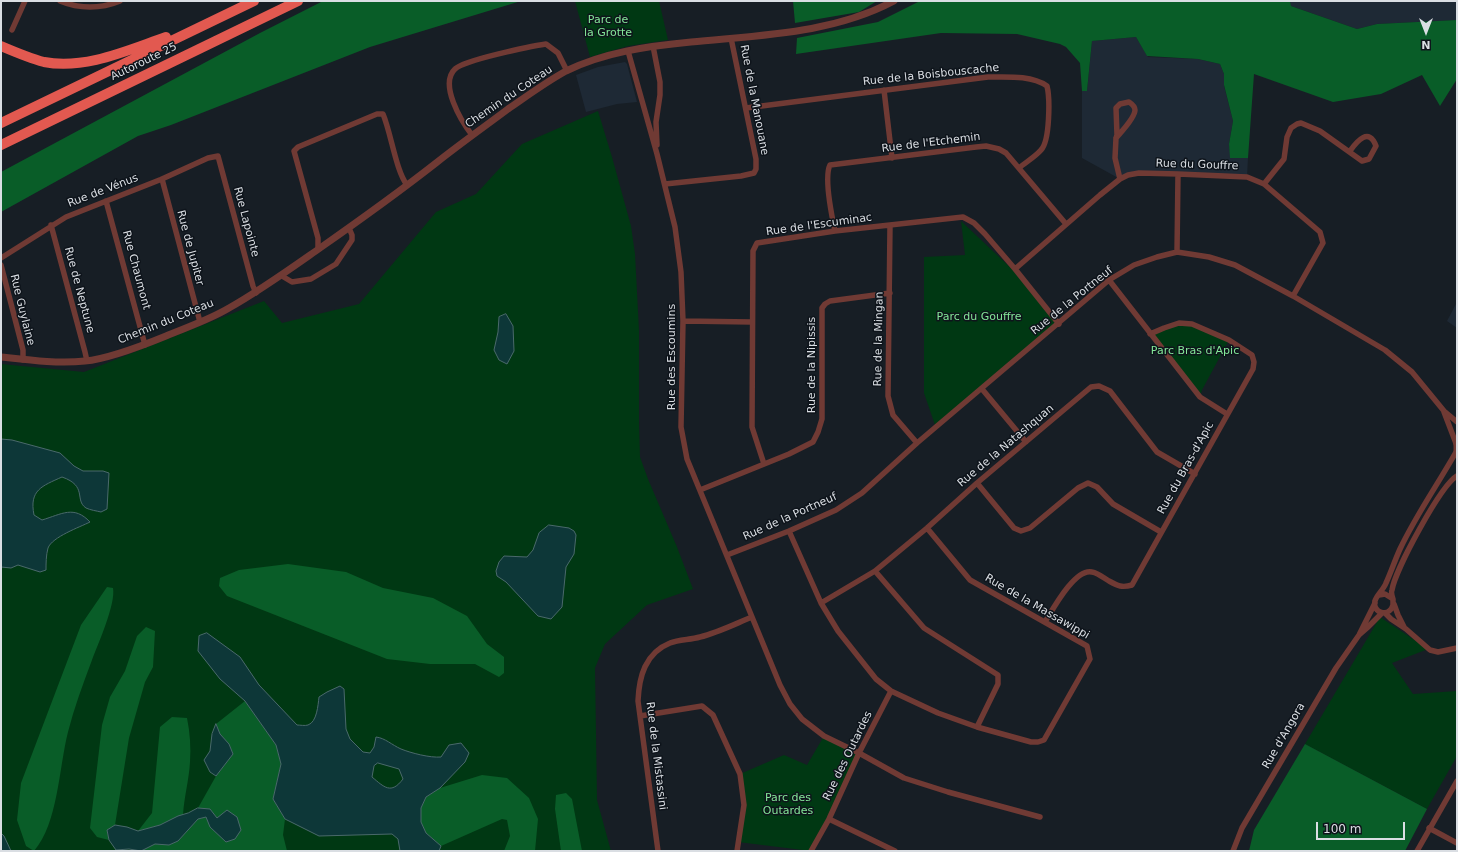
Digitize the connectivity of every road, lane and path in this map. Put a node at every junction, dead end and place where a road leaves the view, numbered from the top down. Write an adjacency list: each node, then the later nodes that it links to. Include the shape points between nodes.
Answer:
1 (25, 1): 8 (street)
2 (60, 1): 6 (street, via 69,5 93,8)
3 (254, 1): 7 (highway, Autoroute 25)
4 (298, 1): 19 (highway, Autoroute 25)
5 (894, 1): 9 (street, Chemin du Coteau, via 863,15 824,27)
6 (117, 2)
7 (208, 23): 10 (highway, via 79,63 44,62); 16 (highway, Autoroute 25)
8 (12, 30)
9 (731, 38): 11 (street, Chemin du Coteau); 15 (street, Rue de la Manouane)
10 (1, 46)
11 (653, 46): 12 (street, Chemin du Coteau); 21 (street, Rue des Escoumins, via 660,82 656,122)
12 (628, 51): 13 (street, Chemin du Coteau); 21 (street, Rue des Escoumins)
13 (567, 71): 17 (street, Chemin du Coteau, via 535,90); 17 (street, via 558,53 546,44 470,62 455,69 449,81 451,98)
14 (884, 90): 15 (street, Rue de la Boisbouscache); 23 (street); 24 (street, Rue de la Boisbouscache, via 988,77 1010,77 1041,82 1047,86 1049,93 1046,140 1041,150)
15 (746, 108): 28 (street, Rue de la Manouane, via 756,159 754,173)
16 (1, 123)
17 (472, 135): 30 (street, Chemin du Coteau)
18 (1116, 138): 18 (street, via 1133,116 1134,106 1129,102 1116,108); 27 (street, via 1115,158)
19 (1, 145)
20 (1350, 151): 20 (street, via 1365,161 1369,159 1376,146 1372,139 1363,137); 29 (street, via 1320,131 1301,123 1296,124 1287,137 1284,159)
21 (657, 154): 28 (street, Rue des Escoumins)
22 (218, 156): 26 (street, Rue de Vénus); 44 (street, Rue Lapointe)
23 (892, 158): 24 (street, Rue de l'Etchemin, via 986,146 1006,153); 36 (street, Rue de l'Etchemin, via 830,165 828,178)
24 (1019, 168): 32 (street, Rue de l'Etchemin)
25 (1178, 174): 27 (street, Rue du Gouffre, via 1139,174); 29 (street, Rue du Gouffre, via 1247,177); 38 (street)
26 (162, 179): 31 (street, Rue de Vénus); 48 (street, Rue de Jupiter)
27 (1120, 179): 32 (street, Rue du Gouffre)
28 (665, 184): 47 (street, Rue des Escoumins, via 675,227 681,272)
29 (1264, 184): 46 (street, Rue du Gouffre, via 1320,232 1322,243)
30 (407, 185): 35 (street, Chemin du Coteau); 37 (street, via 402,178 383,114 377,114 298,147 294,151 318,238)
31 (106, 201): 33 (street, Rue de Vénus, via 66,216); 52 (street, Rue Chaumont)
32 (1066, 224): 41 (street, Rue du Gouffre)
33 (51, 225): 39 (street, Rue de Vénus); 55 (street, Rue de Neptune)
34 (890, 226): 36 (street, Rue de l'Escuminac); 41 (street, Rue de l'Escuminac, via 963,217 974,223); 45 (street, Rue de la Mingan)
35 (349, 228): 37 (street, Chemin du Coteau); 42 (street, via 352,240 336,264 311,279 292,282)
36 (835, 231): 49 (street, Rue de l'Escuminac, via 757,243 753,251)
37 (318, 249): 42 (street, Chemin du Coteau)
38 (1177, 252): 43 (street, Rue de la Portneuf, via 1134,265); 46 (street, Rue de la Portneuf, via 1235,265)
39 (1, 258)
40 (1, 266): 54 (street, Rue Guylaine, via 22,350)
41 (1016, 269): 50 (street, Rue de l'Escuminac)
42 (282, 276): 44 (street, Chemin du Coteau)
43 (1110, 280): 50 (street, Rue de la Portneuf); 51 (street)
44 (256, 293): 48 (street, Chemin du Coteau)
45 (890, 294): 61 (street, Rue de la Mingan, via 888,396 893,415); 63 (street, Rue de la Nipissis, via 830,301 822,308 822,419 818,432 812,442)
46 (1293, 296): 57 (street, Rue de la Portneuf, via 1385,350 1412,372)
47 (683, 321): 49 (street); 67 (street, Rue des Escoumins, via 681,427 687,458)
48 (200, 322): 52 (street, Chemin du Coteau)
49 (752, 322): 63 (street, Rue de l'Escuminac, via 752,427)
50 (1059, 324): 56 (street, Rue de la Portneuf)
51 (1150, 334): 58 (street, via 1200,397); 58 (street, Rue du Bras-d'Apic, via 1179,323 1192,324 1229,340 1252,355 1253,369)
52 (145, 344): 55 (street, Chemin du Coteau)
53 (1, 357): 54 (street, Chemin du Coteau)
54 (22, 360): 55 (street, Chemin du Coteau)
55 (87, 361)
56 (982, 389): 60 (street); 61 (street, Rue de la Portneuf)
57 (1444, 411): 59 (street, Rue de la Portneuf); 62 (street, Rue de la Portneuf)
58 (1227, 414): 64 (street, Rue du Bras-d'Apic)
59 (1457, 422)
60 (1026, 442): 64 (street, Rue de la Natashquan, via 1091,387 1099,386 1110,391 1157,452); 66 (street, Rue de la Natashquan)
61 (917, 443): 69 (street, Rue de la Portneuf, via 862,492 836,510)
62 (1457, 449): 73 (street, via 1400,549)
63 (764, 464): 67 (street, Rue de la Nipissis)
64 (1194, 474): 70 (street, Rue du Bras-d'Apic)
65 (1457, 476): 74 (street, via 1444,490 1403,560 1392,590)
66 (977, 483): 68 (street, Rue de la Natashquan); 70 (street, via 1014,528 1021,531 1030,528 1078,488 1088,483 1097,487 1113,504)
67 (700, 490): 71 (street, Rue des Escoumins)
68 (927, 528): 72 (street, Rue de la Natashquan); 79 (street, Rue de la Massawippi, via 970,580)
69 (789, 530): 71 (street, Rue de la Portneuf); 75 (street, Rue de la Massawippi)
70 (1161, 532): 79 (street, Rue du Bras-d'Apic, via 1132,584 1118,586 1092,572 1085,572 1067,588)
71 (727, 555): 78 (street, Rue des Escoumins)
72 (875, 571): 75 (street, Rue de la Natashquan); 85 (street, via 924,628 998,675 998,684)
73 (1379, 595): 74 (street, via 1385,594); 76 (street)
74 (1393, 601): 77 (street, via 1390,610); 80 (street)
75 (821, 603): 83 (street, Rue de la Massawippi, via 838,631 876,678)
76 (1375, 603): 77 (street, via 1376,609); 81 (street, Rue d'Angora)
77 (1383, 613): 80 (street); 81 (street, Rue d'Angora)
78 (752, 617): 84 (street, Rue de la Mistassini, via 701,637 671,643 656,650 646,664 639,684); 86 (street, Rue des Escoumins, via 790,704 802,719 824,736)
79 (1044, 622): 85 (street, Rue de la Massawippi, via 1087,646 1090,658 1044,740 1032,742)
80 (1406, 629): 82 (street, via 1430,650 1438,652)
81 (1359, 635): 96 (street, Rue d'Angora, via 1336,668 1242,828)
82 (1457, 648)
83 (891, 691): 85 (street, Rue de la Massawippi, via 938,713); 86 (street, Rue des Outardes)
84 (640, 716): 92 (street, Rue de la Mistassini); 93 (street, via 702,706 713,715 740,774 744,805)
85 (977, 727)
86 (859, 753): 88 (street, Rue des Escoumins, via 904,778); 89 (street, Rue des Outardes)
87 (1457, 781): 90 (street)
88 (1040, 817)
89 (829, 818): 94 (street, Rue des Outardes); 95 (street)
90 (1429, 828): 91 (street); 97 (street)
91 (1457, 843)
92 (658, 851)
93 (737, 851)
94 (811, 851)
95 (895, 851)
96 (1233, 851)
97 (1417, 851)

